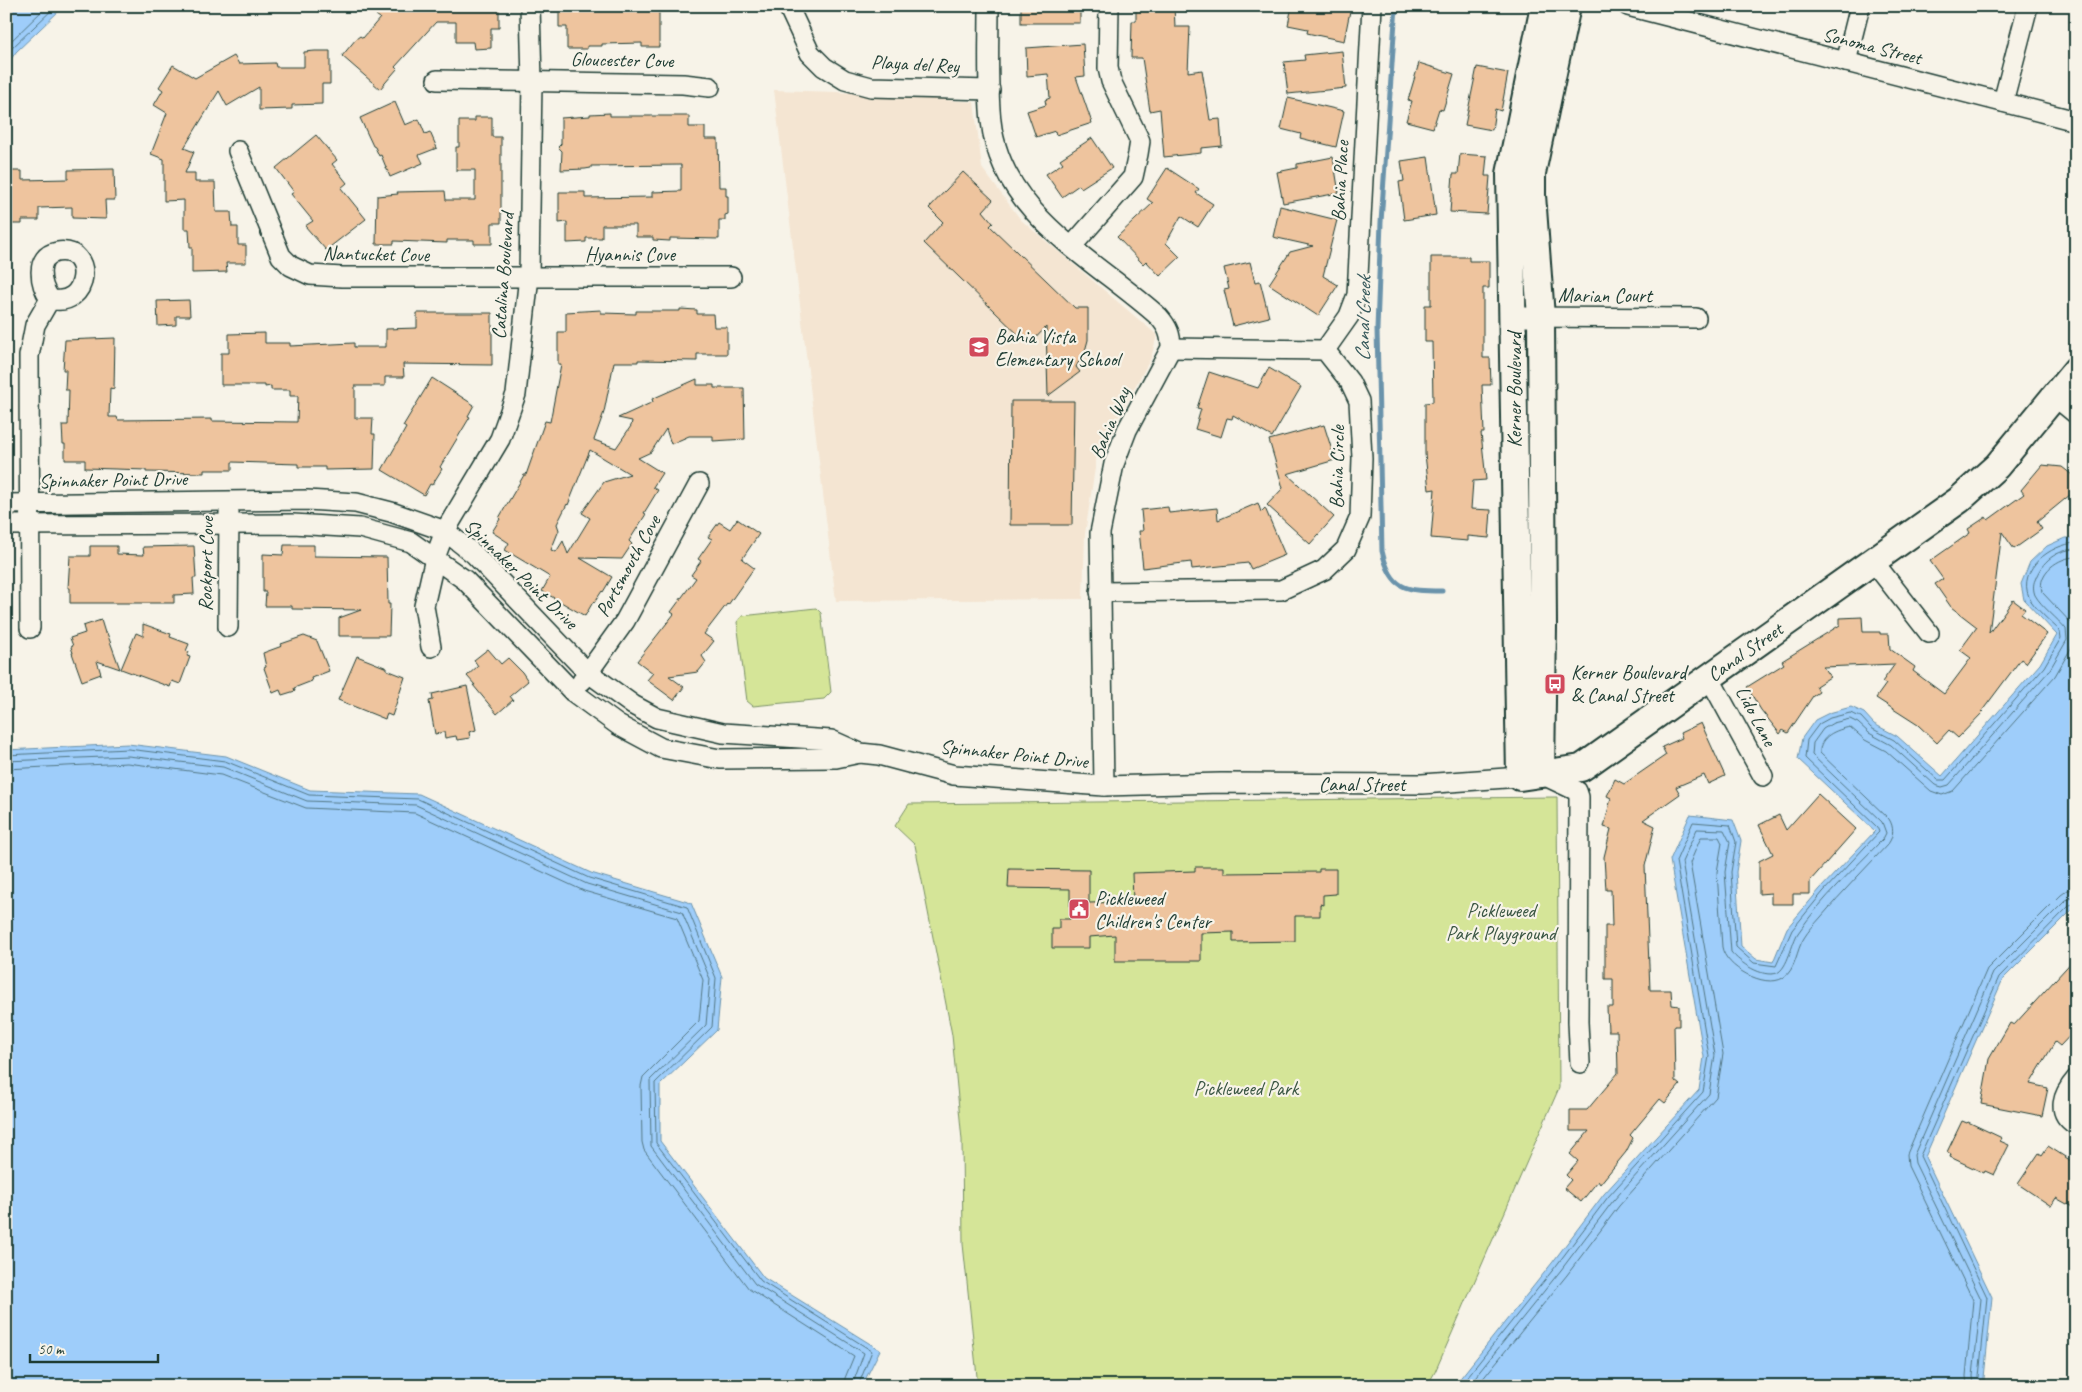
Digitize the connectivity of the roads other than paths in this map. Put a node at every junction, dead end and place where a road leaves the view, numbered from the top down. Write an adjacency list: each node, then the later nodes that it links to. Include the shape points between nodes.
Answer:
1 (530, 6): 13 (street, Catalina Boulevard)
2 (788, 6): 15 (street, Playa del Rey, via 810,53 824,67 845,80 871,88)
3 (989, 6): 15 (street)
4 (1109, 6): 19 (street, via 1108,68 1140,141 1138,154 1133,177)
5 (1372, 6): 27 (street, Bahia Place, via 1356,295 1349,316)
6 (1544, 6): 23 (street, Kerner Boulevard, via 1510,174)
7 (1566, 6): 24 (street, Kerner Boulevard, via 1532,173)
8 (1628, 6): 11 (street, Sonoma Street)
9 (1860, 6): 11 (street)
10 (2028, 6): 16 (street)
11 (1846, 62): 16 (street, Sonoma Street)
12 (437, 80): 13 (street, Gloucester Cove)
13 (532, 81): 14 (street, Gloucester Cove, via 683,84); 20 (street, Catalina Boulevard)
14 (710, 88)
15 (990, 90): 19 (street, via 991,122 1005,171 1028,207)
16 (2003, 102): 17 (street, Sonoma Street)
17 (2076, 121)
18 (238, 151): 20 (street, Nantucket Cove, via 281,256 291,266 310,275 389,278)
19 (1072, 246): 26 (street, via 1159,317 1171,338)
20 (529, 276): 21 (street, Hyannis Cove); 38 (street, Catalina Boulevard, via 516,394 500,439)
21 (731, 277)
22 (50, 299): 34 (street, via 35,325 30,356)
23 (1513, 317): 24 (street, Marian Court); 50 (street, Kerner Boulevard, via 1515,559)
24 (1541, 317): 25 (street, Marian Court); 50 (street, Kerner Boulevard, via 1543,626)
25 (1696, 318)
26 (1170, 348): 27 (street); 41 (street, Bahia Way, via 1127,430 1114,464 1100,533)
27 (1325, 350): 41 (street, Bahia Circle, via 1350,382 1359,401 1362,458 1360,517 1346,549 1324,570 1281,590)
28 (2076, 370): 29 (street, Canal Street)
29 (2054, 396): 30 (street); 40 (street, Canal Street, via 1989,475)
30 (2076, 414)
31 (699, 484): 46 (street, Portsmouth Cove, via 625,621)
32 (229, 501): 34 (street, Spinnaker Point Drive); 35 (street, Rockport Cove); 38 (street, Spinnaker Point Drive, via 356,503)
33 (6, 504): 34 (street, Spinnaker Point Drive)
34 (30, 504): 37 (street)
35 (228, 524): 37 (street, Spinnaker Point Drive); 39 (street, Spinnaker Point Drive, via 360,528 412,542); 42 (street, Rockport Cove)
36 (6, 525): 37 (street, Spinnaker Point Drive)
37 (30, 525): 43 (street)
38 (445, 531): 39 (street, Catalina Boulevard); 46 (street, Spinnaker Point Drive, via 474,554)
39 (435, 558): 45 (street, Catalina Boulevard, via 424,606); 48 (street, Spinnaker Point Drive, via 466,580)
40 (1874, 561): 44 (street); 47 (street, Canal Street)
41 (1100, 592): 52 (street, Bahia Way)
42 (228, 627)
43 (30, 628)
44 (1930, 633)
45 (431, 647)
46 (589, 673): 48 (street, Portsmouth Cove); 49 (street, Spinnaker Point Drive, via 657,718 724,732 831,740)
47 (1710, 677): 50 (street, Canal Street, via 1581,768); 51 (street, Lido Lane)
48 (572, 692): 49 (street, Spinnaker Point Drive, via 618,725 661,748 720,759 836,758)
49 (860, 753): 52 (street, Spinnaker Point Drive, via 954,775)
50 (1531, 775): 52 (street, Canal Street, via 1422,784); 53 (street, via 1577,790 1579,797)
51 (1763, 776)
52 (1104, 786)
53 (1580, 1063)
54 (2076, 1079): 55 (street, via 2066,1091 2062,1107 2069,1121)
55 (2076, 1125)

